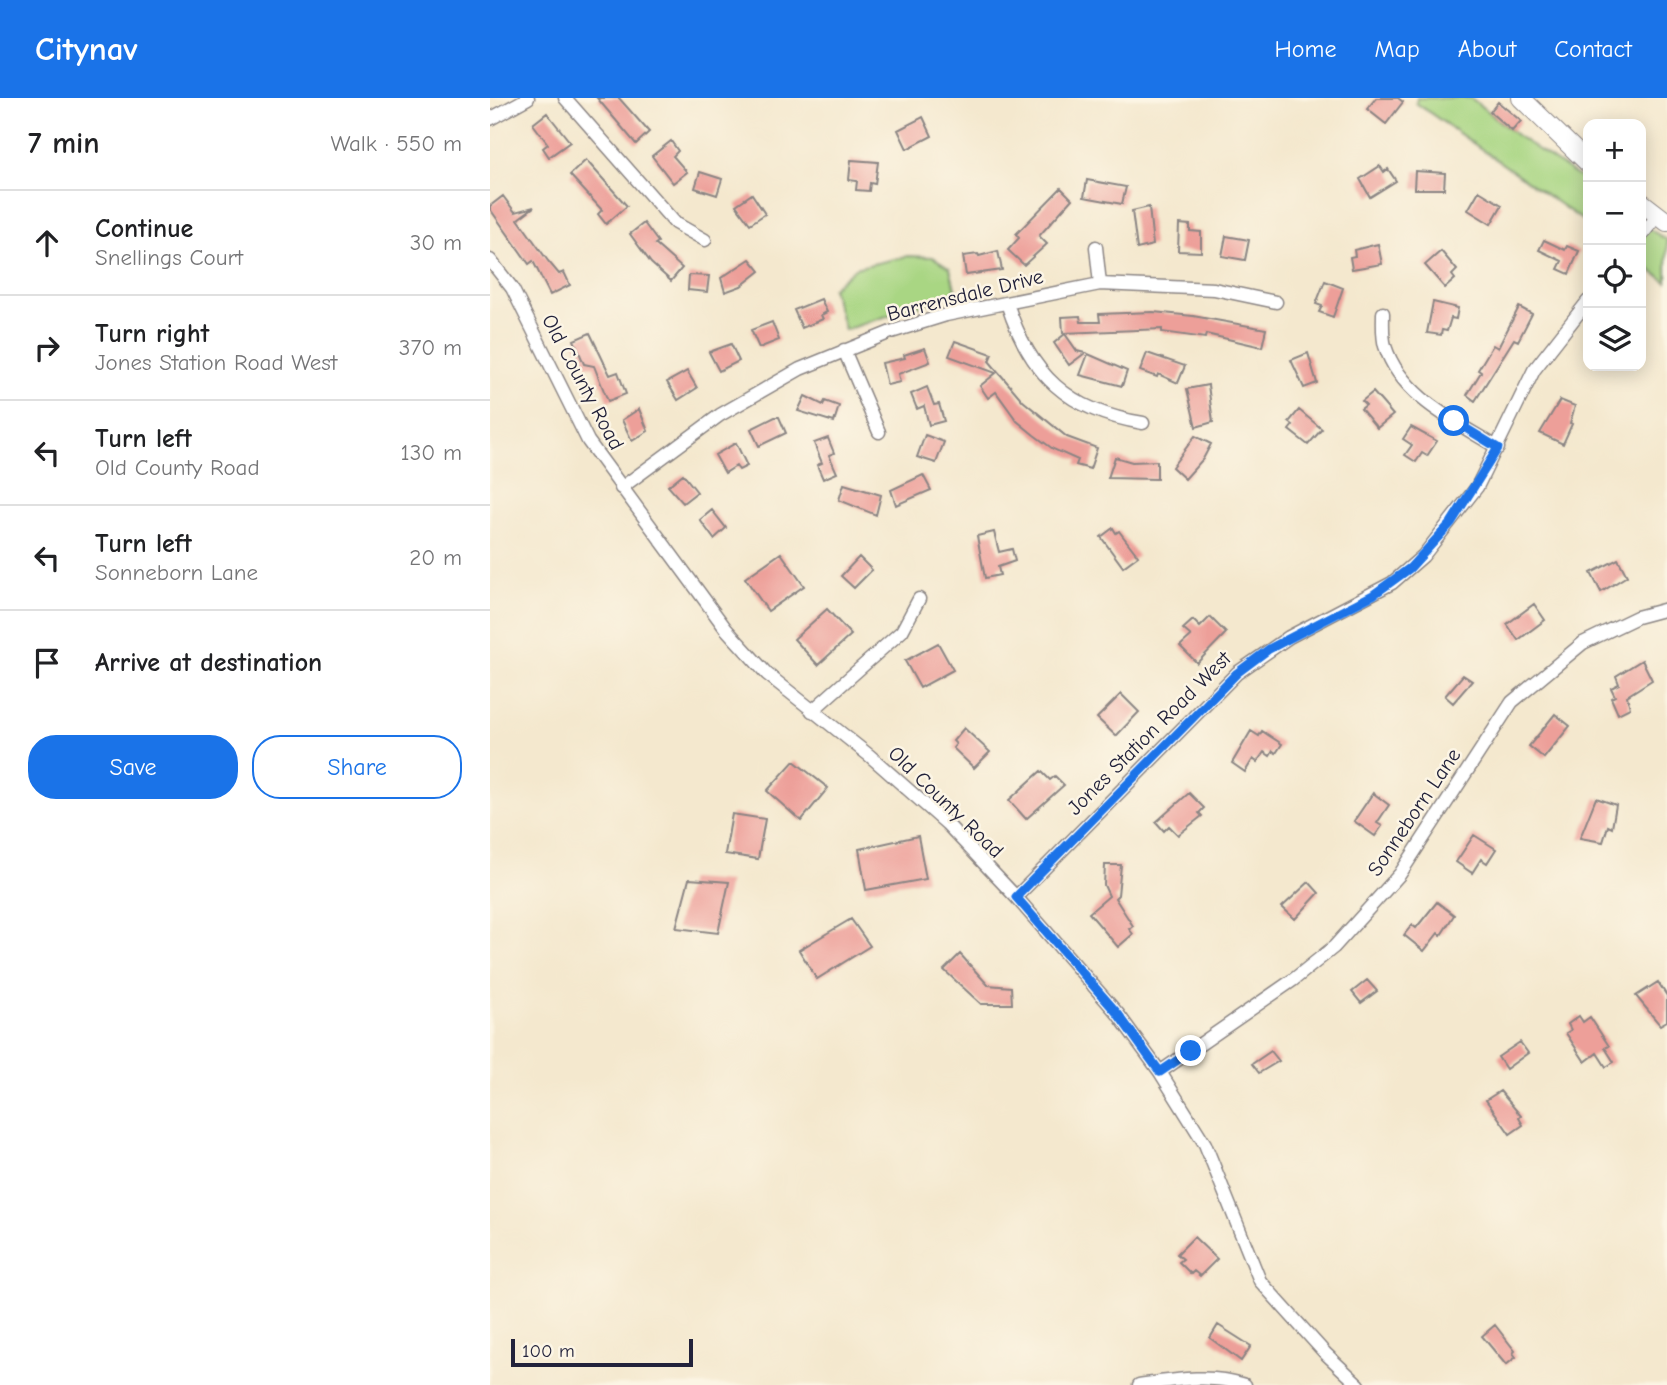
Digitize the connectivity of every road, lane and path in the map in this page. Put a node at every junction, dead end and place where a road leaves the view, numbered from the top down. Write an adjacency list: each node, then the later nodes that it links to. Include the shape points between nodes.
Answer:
1 (528, 98): 4 (street)
2 (565, 98): 9 (street, via 675,223)
3 (1521, 98): 5 (street)
4 (490, 119)
5 (1583, 158)
6 (1646, 205): 7 (street)
7 (1664, 214): 8 (street)
8 (1646, 231)
9 (705, 240)
10 (1096, 247): 12 (street)
11 (490, 260): 21 (street, Old County Road, via 512,288 588,441)
12 (1100, 284): 13 (street, Barrensdale Drive, via 1214,289); 14 (street, Barrensdale Drive)
13 (1276, 302)
14 (1007, 303): 17 (street, Barrensdale Drive, via 946,315); 18 (street, via 1024,347 1064,393 1099,414)
15 (1583, 307): 20 (street, Jones Station Road West, via 1534,370)
16 (1383, 313): 20 (street, via 1389,355 1420,396)
17 (844, 350): 19 (street); 21 (street, Barrensdale Drive, via 800,369 720,415)
18 (1143, 423)
19 (879, 432)
20 (1498, 448): 25 (street, Jones Station Road West, via 1451,523 1410,568 1373,595 1269,649 1237,673)
21 (621, 488): 24 (street, Old County Road, via 746,653)
22 (919, 598): 24 (street, via 902,631)
23 (1667, 608): 26 (street, Sonneborn Lane, via 1583,643 1512,702 1401,874 1334,947)
24 (812, 711): 25 (street, Old County Road, via 929,807)
25 (1016, 897): 26 (street, Old County Road, via 1118,1014)
26 (1160, 1072): 29 (street, Old County Road, via 1205,1144 1260,1281)
27 (1139, 1385): 28 (street, via 1207,1378)
28 (1245, 1385)
29 (1359, 1385)

